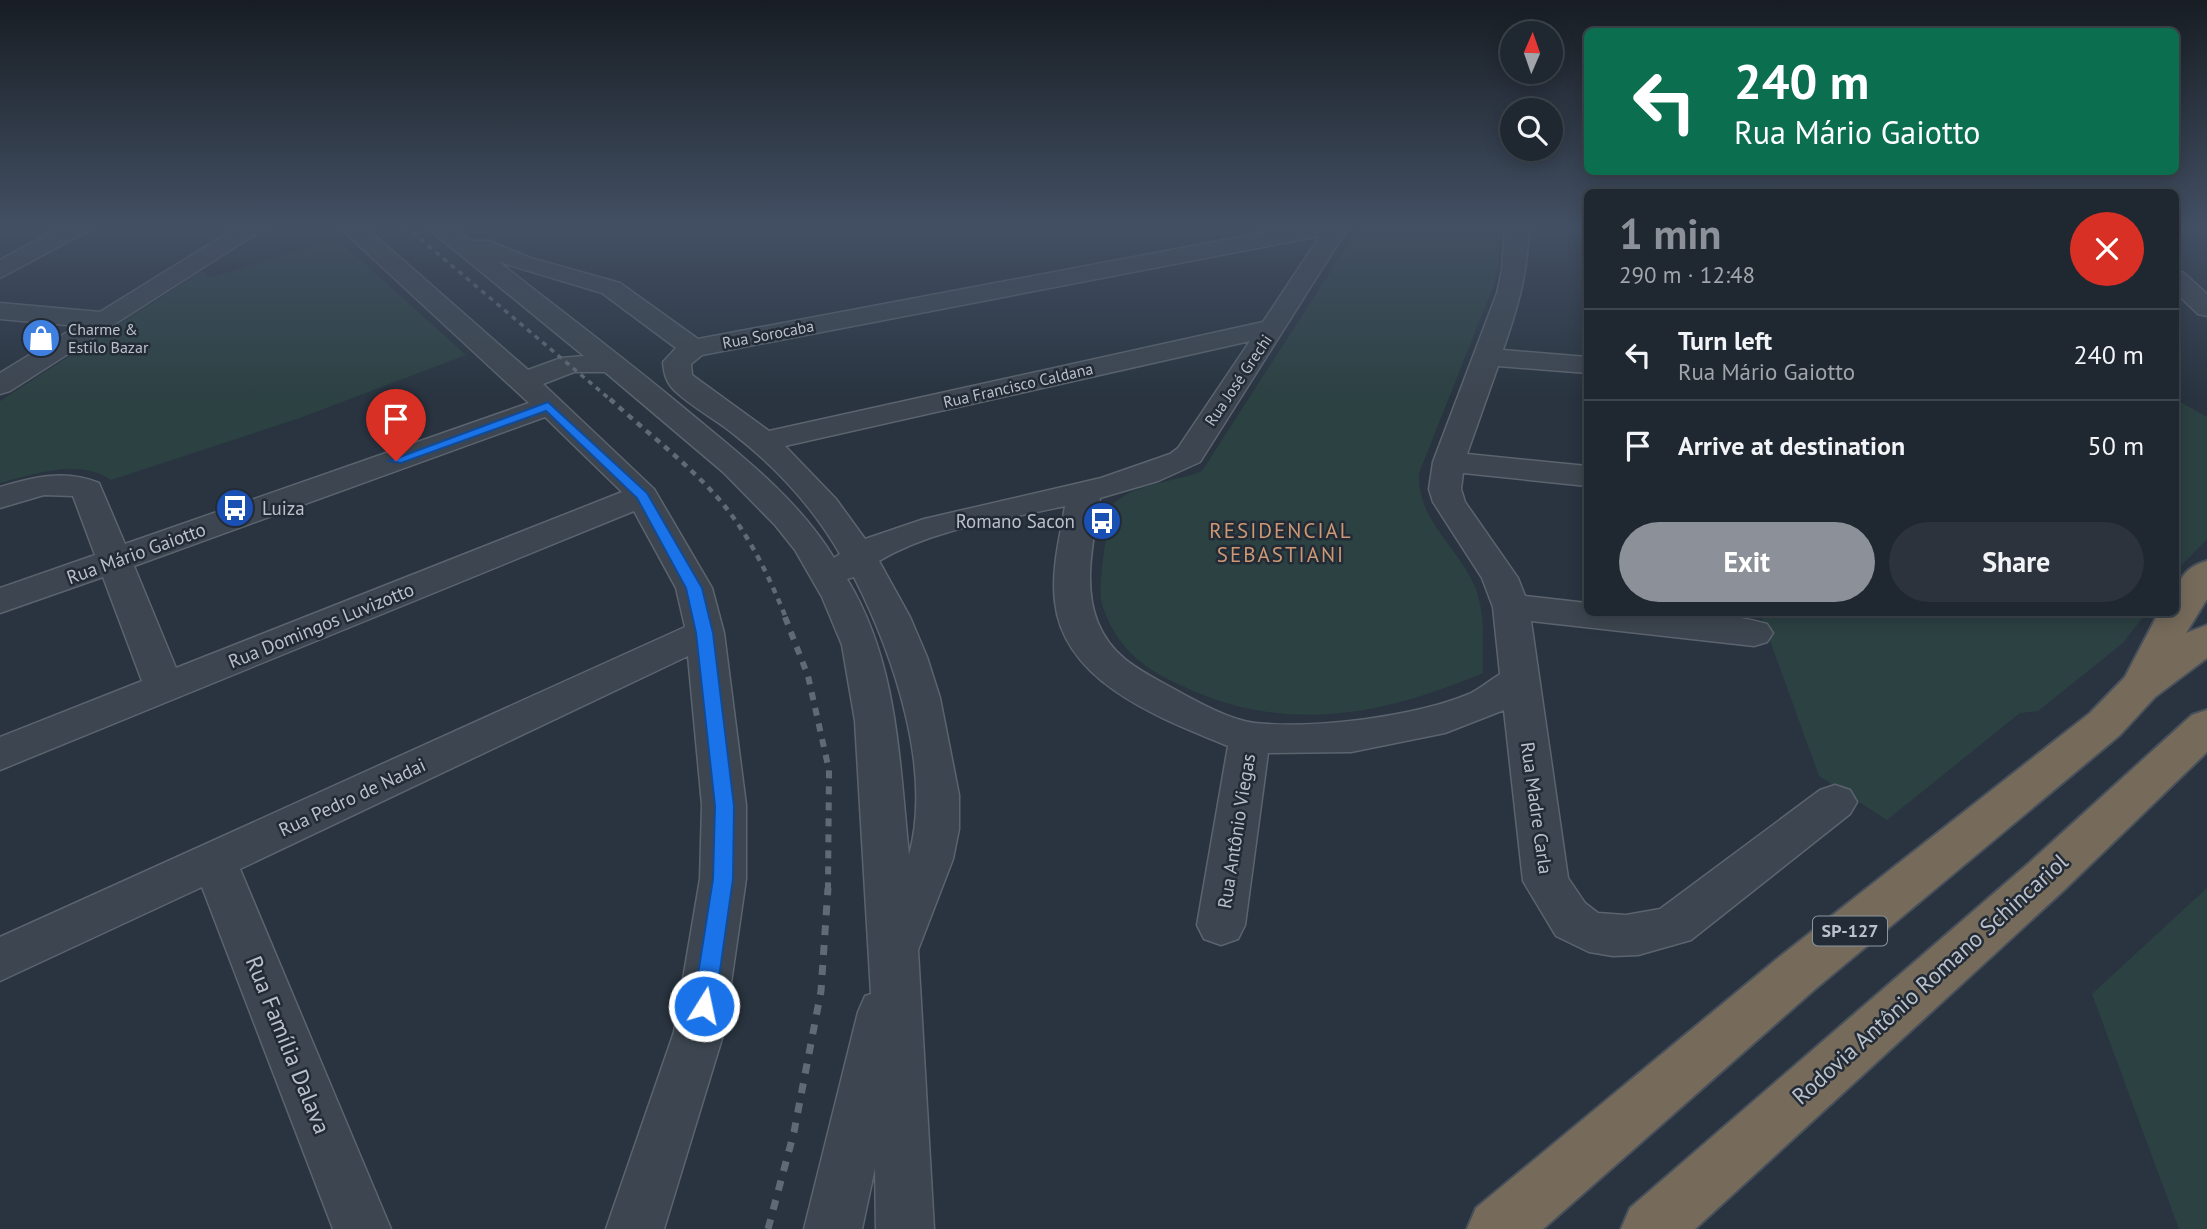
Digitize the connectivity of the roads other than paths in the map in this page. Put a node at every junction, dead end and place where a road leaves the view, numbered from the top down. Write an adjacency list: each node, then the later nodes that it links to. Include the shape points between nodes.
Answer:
1 (164, 283): 12 (street)
2 (413, 283): 19 (street)
3 (509, 283): 9 (street)
4 (1047, 283): 14 (street, Rua Sorocaba)
5 (1301, 283): 13 (street, Rua José Grechi)
6 (1511, 283): 15 (street, Rua Madre Carla)
7 (2181, 283): 10 (street)
8 (598, 284): 9 (street, via 561,289); 14 (street, via 621,293)
9 (536, 305): 16 (street)
10 (2207, 308)
11 (0, 311): 12 (street)
12 (105, 320): 18 (street)
13 (1273, 328): 20 (street, Rua Francisco Caldana); 23 (street, Rua José Grechi, via 1181,461)
14 (685, 355): 16 (street, Rua Sorocaba, via 649,372); 20 (street, via 678,376 684,384)
15 (1487, 357): 17 (street); 21 (street, Rua Madre Carla)
16 (597, 362): 19 (street); 27 (street, via 767,496 809,545)
17 (1584, 365)
18 (0, 384)
19 (536, 394): 24 (street); 26 (street, Rua Mário Gaiotto)
20 (763, 442): 27 (street, via 804,483)
21 (1449, 462): 22 (street); 30 (street, Rua Madre Carla, via 1445,489 1450,502 1490,559)
22 (1584, 476)
23 (1084, 492): 27 (street, via 925,529); 42 (street, via 1072,572 1073,604 1096,655 1142,691)
24 (642, 496): 35 (street, via 694,588); 40 (street, Rua Domingos Luvizotto)
25 (0, 498): 26 (street, via 49,485 79,485 88,490)
26 (116, 560): 29 (street, Rua Mário Gaiotto); 40 (street)
27 (845, 566): 48 (street, via 869,683 886,833); 48 (street, via 903,641 914,670 937,796 937,826 928,870)
28 (2207, 573): 31 (highway)
29 (0, 601)
30 (1511, 607): 32 (street); 38 (street, Rua Madre Carla)
31 (2179, 610)
32 (1584, 615)
33 (1595, 616): 36 (street)
34 (2175, 616): 39 (highway)
35 (705, 633): 45 (street, Rua Pedro de Nadai); 50 (street, via 724,806 723,879 699,1032)
36 (1754, 633)
37 (2207, 638): 39 (highway, SP-127)
38 (1519, 680): 42 (street, via 1486,704 1396,730 1351,737); 44 (street, Rua Madre Carla, via 1546,881 1578,926 1614,936 1650,934 1674,926)
39 (2140, 687): 53 (highway, SP-127, via 2105,724 1796,974)
40 (164, 688): 43 (street, Rua Domingos Luvizotto)
41 (2207, 726): 54 (highway, Rodovia Antônio Romano Schincariol, via 2046,877)
42 (1250, 738): 46 (street, Rua Antônio Viegas)
43 (0, 754)
44 (1835, 802)
45 (214, 861): 47 (street, Rua Pedro de Nadai); 49 (street, Rua Família Dalava)
46 (1222, 925)
47 (0, 960)
48 (893, 968): 51 (street); 52 (street)
49 (362, 1229)
50 (635, 1229)
51 (833, 1229)
52 (905, 1229)
53 (1497, 1229)
54 (1651, 1229)

